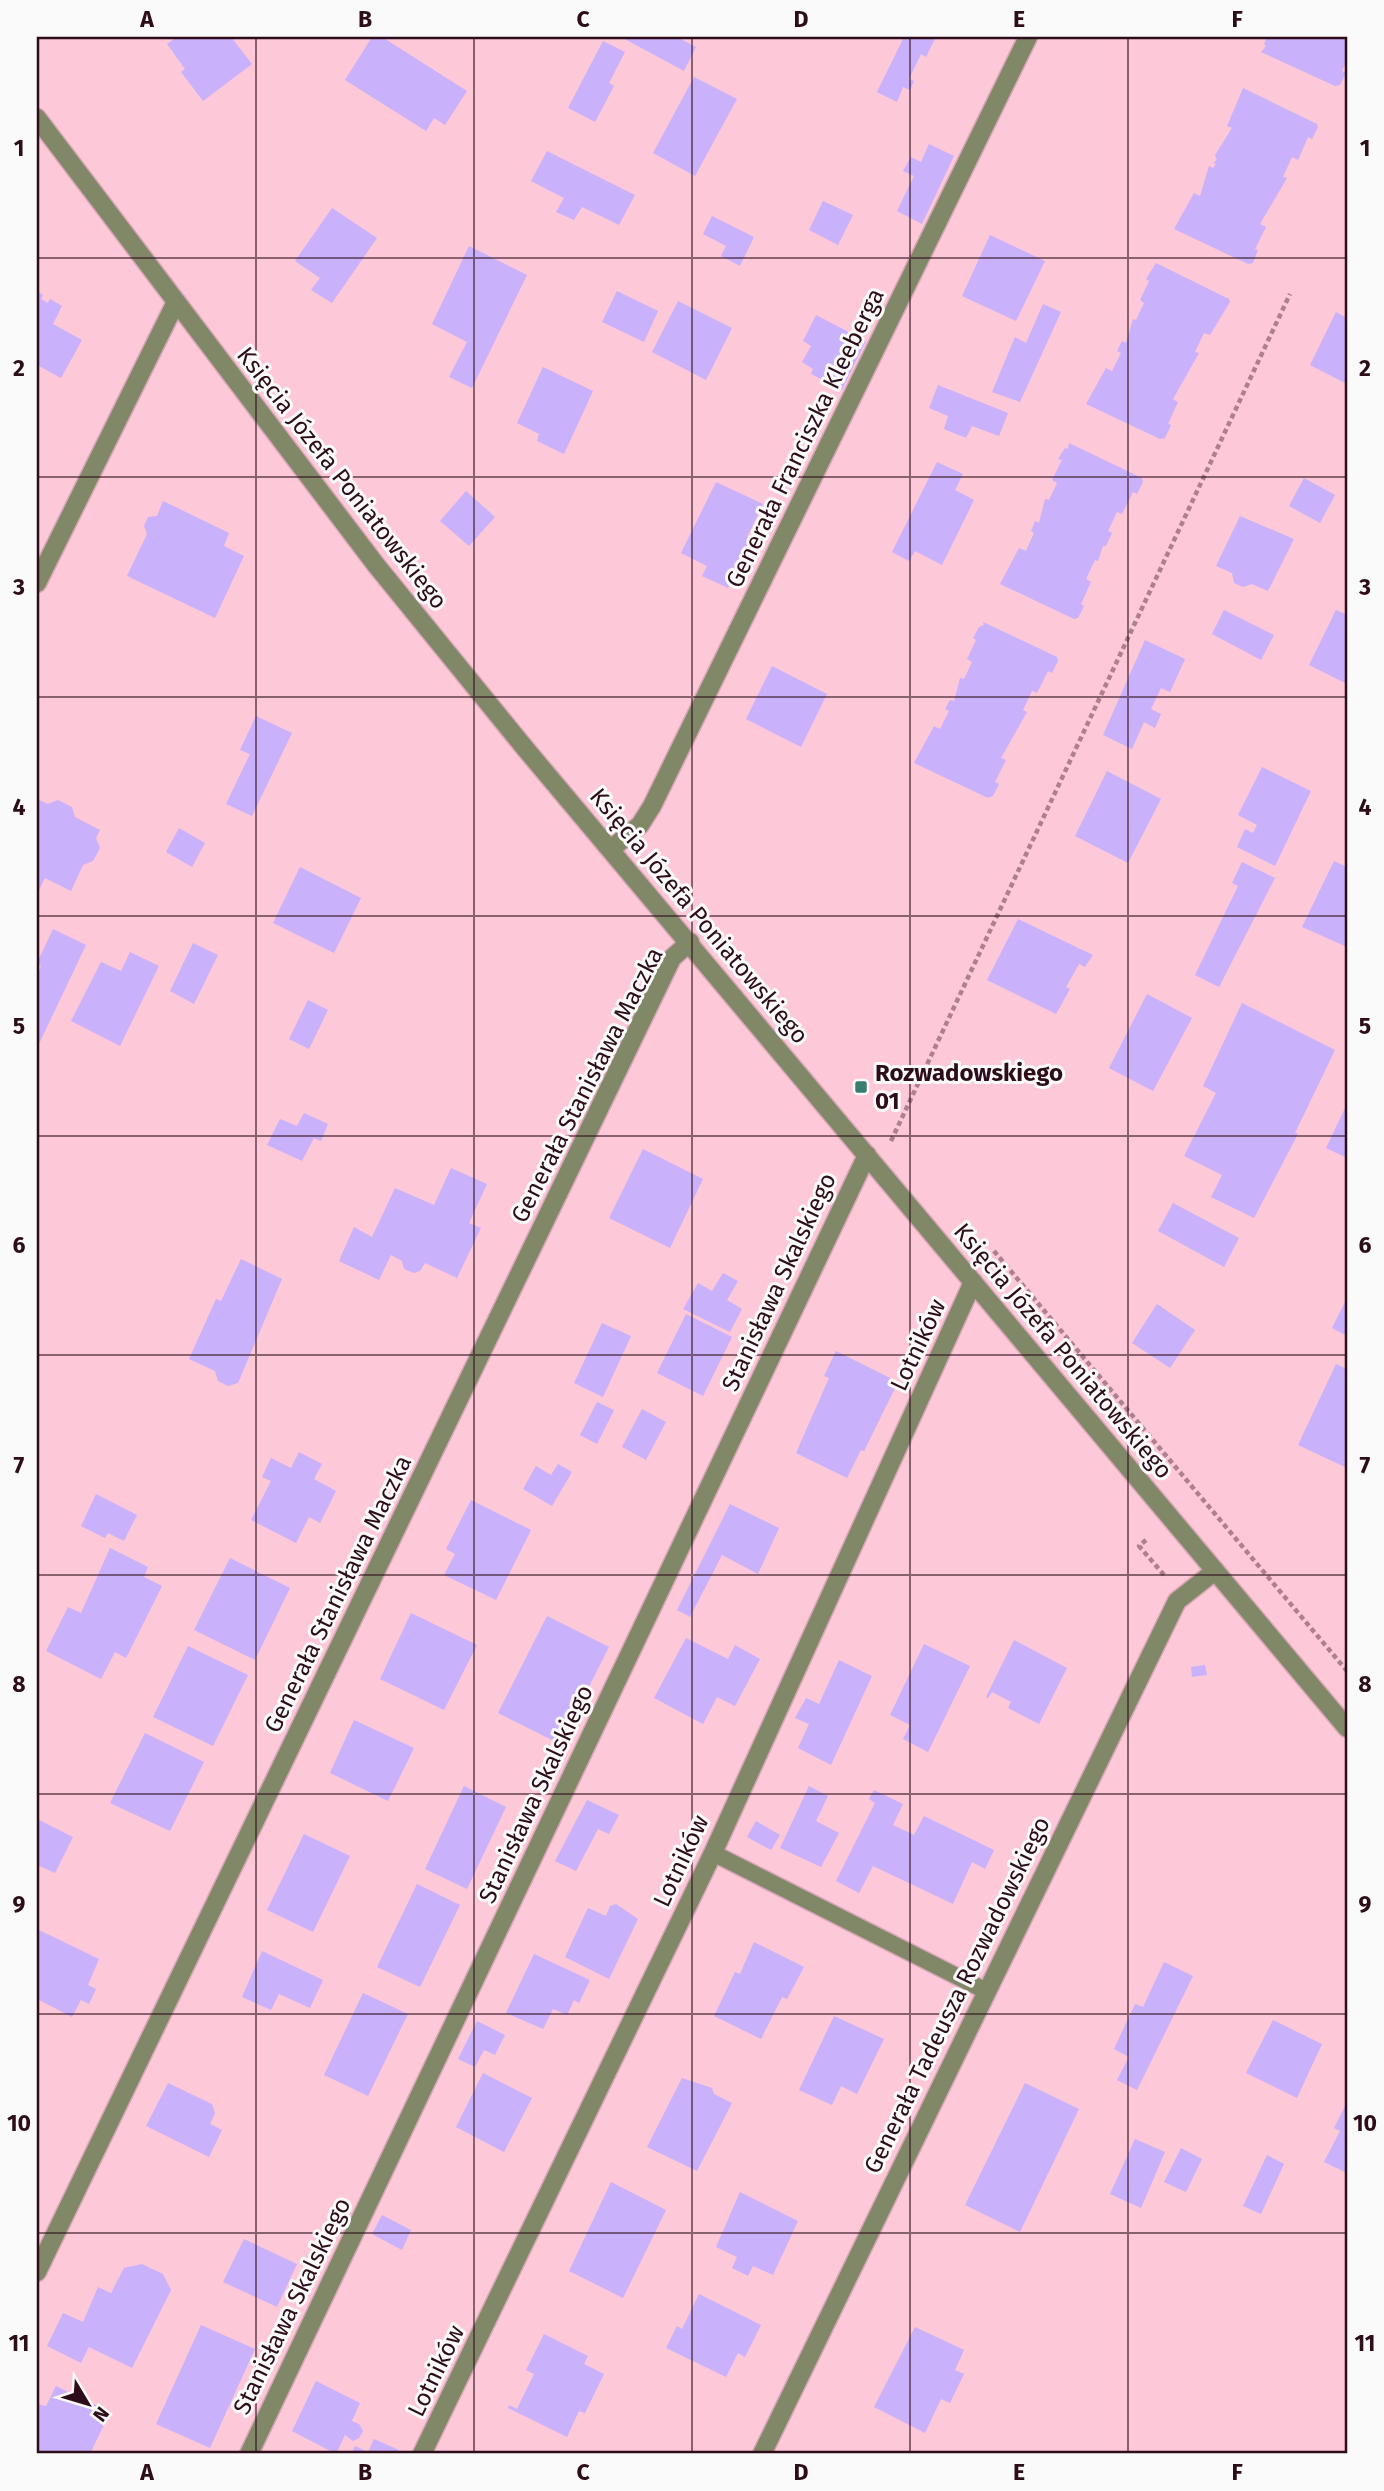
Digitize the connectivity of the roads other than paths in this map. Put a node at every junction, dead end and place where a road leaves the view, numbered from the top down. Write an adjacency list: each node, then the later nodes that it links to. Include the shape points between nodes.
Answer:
1 (1028, 37): 5 (street, Generała Franciszka Kleeberga, via 652,806 640,825)
2 (37, 118): 3 (street, Księcia Józefa Poniatowskiego)
3 (176, 302): 4 (street); 5 (street, Księcia Józefa Poniatowskiego, via 376,565)
4 (37, 583)
5 (611, 849): 6 (street, Księcia Józefa Poniatowskiego)
6 (690, 942): 7 (street, Księcia Józefa Poniatowskiego); 13 (street, Generała Stanisława Maczka, via 672,958)
7 (872, 1161): 8 (street, Księcia Józefa Poniatowskiego); 14 (street, Stanisława Skalskiego)
8 (974, 1282): 9 (street, Księcia Józefa Poniatowskiego); 11 (street, Lotników)
9 (1214, 1571): 10 (street, Księcia Józefa Poniatowskiego); 12 (street, Generała Tadeusza Rozwadowskiego, via 1177,1601)
10 (1347, 1728)
11 (713, 1853): 12 (lane); 15 (street, Lotników)
12 (986, 1991): 16 (street, Generała Tadeusza Rozwadowskiego)
13 (37, 2272)
14 (249, 2454)
15 (422, 2454)
16 (762, 2454)

